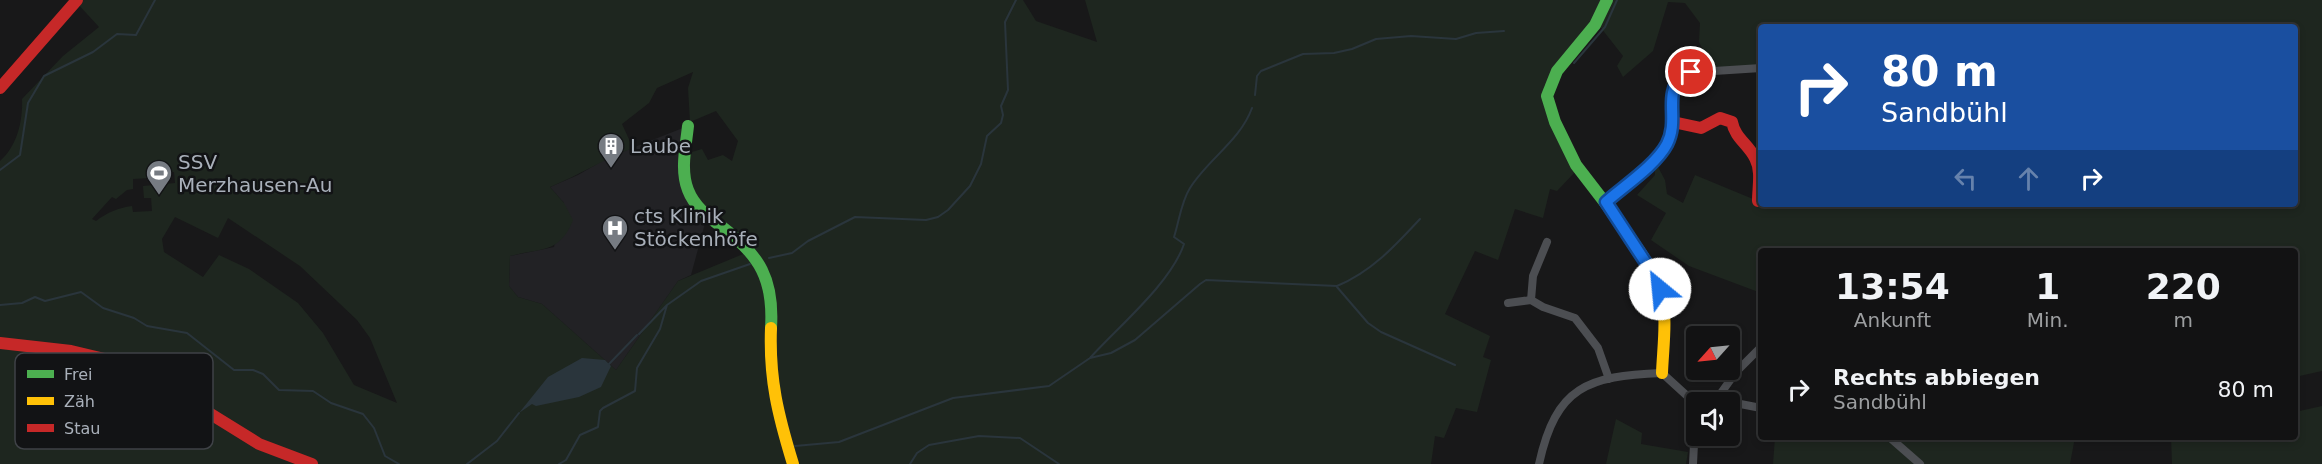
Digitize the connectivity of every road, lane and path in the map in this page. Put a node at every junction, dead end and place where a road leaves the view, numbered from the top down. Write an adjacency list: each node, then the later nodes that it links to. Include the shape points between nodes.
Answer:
1 (77, 0): 4 (street)
2 (1607, 0): 8 (street, via 1562,65 1547,97 1552,117 1580,171)
3 (1758, 68): 5 (street, via 1683,74 1672,89)
4 (0, 88)
5 (1673, 122): 7 (street, via 1701,128 1720,118 1732,122 1735,136 1758,166); 8 (street, via 1660,155)
6 (688, 126): 25 (street, via 685,173 692,199 748,248 771,295 772,390)
7 (1758, 201)
8 (1606, 202): 15 (street, via 1660,289)
9 (1547, 242): 10 (street, via 1533,276)
10 (1531, 300): 11 (street); 16 (street, via 1575,318 1598,348)
11 (1508, 303)
12 (0, 343): 14 (street)
13 (1758, 350): 17 (street)
14 (81, 353)
15 (1662, 373): 16 (street); 18 (street)
16 (1609, 379): 26 (street, via 1580,388 1561,406)
17 (1722, 392)
18 (1686, 395)
19 (1740, 404): 20 (street)
20 (1758, 407)
21 (213, 415): 24 (street, via 254,441)
22 (1893, 440): 28 (street)
23 (1694, 446): 27 (street)
24 (312, 464)
25 (793, 464)
26 (1539, 464)
27 (1693, 464)
28 (1920, 464)

